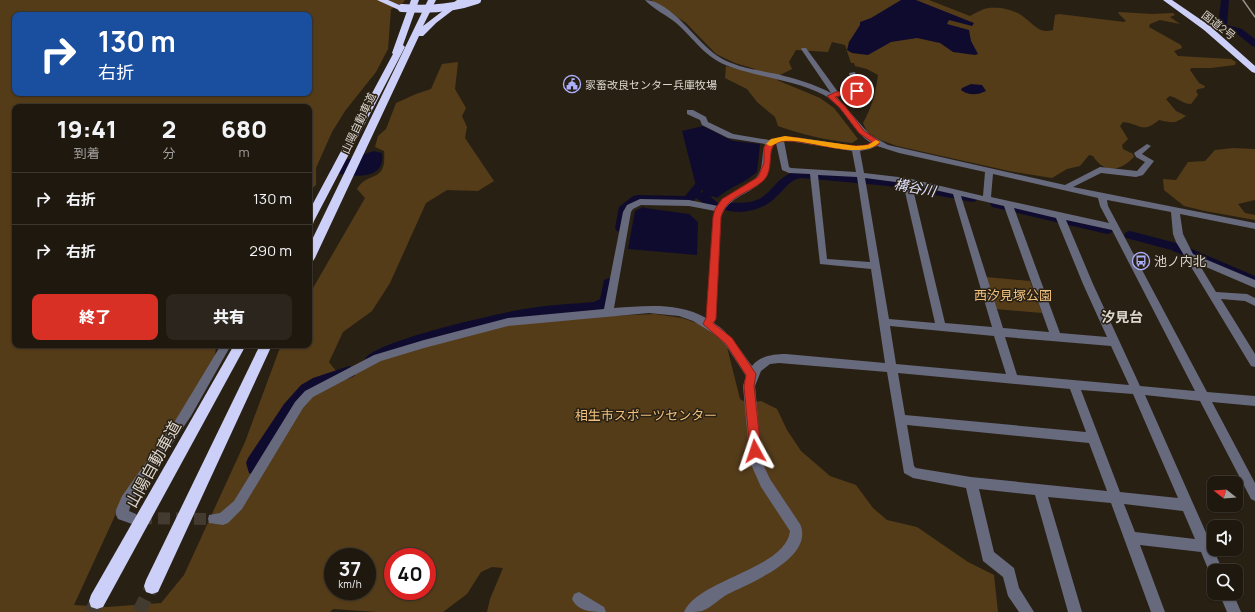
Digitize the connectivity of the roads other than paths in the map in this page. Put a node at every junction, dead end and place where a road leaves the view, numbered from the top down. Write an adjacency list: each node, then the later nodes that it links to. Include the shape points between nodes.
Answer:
1 (381, 0): 6 (highway, bridge, via 402,8 435,10)
2 (415, 0): 14 (highway)
3 (425, 0): 14 (highway, 山陽自動車道)
4 (432, 0): 10 (highway, 山陽自動車道)
5 (462, 0): 10 (highway, bridge)
6 (477, 0)
7 (648, 0): 16 (street, via 679,22 705,49 720,60)
8 (1167, 0): 13 (highway, 国道2号, via 1207,28)
9 (1175, 0): 12 (highway, 国道2号, via 1215,27)
10 (413, 40): 37 (highway, 山陽自動車道)
11 (804, 49): 16 (street)
12 (1255, 61)
13 (1255, 70)
14 (389, 71): 33 (highway, 山陽自動車道)
15 (853, 73): 16 (street, via 857,91)
16 (833, 95): 19 (street, via 862,132)
17 (690, 112): 18 (street, via 731,136)
18 (774, 141): 21 (street, via 789,138); 23 (street, via 780,142 785,168); 31 (street, via 768,147 766,170 761,178 731,196)
19 (877, 143): 21 (street, via 870,147); 22 (street)
20 (1147, 146): 26 (street, via 1138,153 1150,161 1140,173 1100,170 1069,184)
21 (856, 148): 24 (street)
22 (989, 171): 26 (street); 29 (street)
23 (815, 175): 24 (street); 39 (street, via 822,262)
24 (860, 178): 25 (street); 39 (street)
25 (908, 184): 27 (street); 46 (street)
26 (1068, 188): 28 (street)
27 (957, 194): 29 (street); 47 (street)
28 (1102, 196): 32 (street); 36 (street, via 1104,206)
29 (987, 199): 30 (street)
30 (1008, 206): 34 (street); 48 (street)
31 (719, 209): 43 (street, via 673,202 640,202 630,207 627,212); 45 (street, via 711,319)
32 (1175, 211): 35 (street); 38 (street, via 1178,234)
33 (312, 216)
34 (1060, 218): 36 (street); 49 (street)
35 (1255, 226)
36 (1115, 227): 59 (street)
37 (312, 252)
38 (1188, 252): 40 (street); 41 (street)
39 (875, 266): 44 (street)
40 (1254, 282): 42 (street)
41 (1214, 295): 42 (street); 53 (street)
42 (1251, 300)
43 (610, 312): 45 (street, via 665,310 679,312); 69 (street, via 536,318 490,326 378,358 310,394 299,405 238,504 223,519)
44 (883, 322): 46 (street); 54 (street)
45 (708, 324): 55 (street, via 729,341)
46 (941, 327): 47 (street)
47 (998, 332): 48 (street); 56 (street)
48 (1056, 337): 49 (street)
49 (1115, 342): 58 (street)
50 (224, 348): 68 (street, via 207,382 173,436 122,508 122,515)
51 (238, 348): 76 (highway, 山陽自動車道)
52 (265, 348): 73 (highway)
53 (1255, 362)
54 (891, 368): 55 (street, via 776,358 765,361); 56 (street); 61 (street)
55 (751, 374): 78 (street, via 749,386 756,462 768,488 796,530 796,539 778,560 713,595)
56 (1013, 379): 57 (street)
57 (1074, 385): 58 (street); 62 (street)
58 (1137, 391): 59 (street); 67 (street)
59 (1204, 397): 60 (street); 65 (street)
60 (1255, 401)
61 (900, 419): 62 (street); 63 (street, via 908,469 913,473)
62 (1094, 438): 66 (street)
63 (971, 483): 64 (street); 79 (street, via 988,556 1009,573 1013,591)
64 (1040, 490): 66 (street); 80 (street)
65 (1255, 495)
66 (1116, 498): 67 (street); 70 (street)
67 (1186, 505): 71 (street)
68 (132, 518)
69 (214, 519)
70 (1131, 538): 71 (street); 81 (street)
71 (1204, 546): 72 (street)
72 (1213, 564)
73 (152, 586)
74 (579, 599): 77 (street)
75 (1229, 600): 82 (street)
76 (97, 601)
77 (599, 612)
78 (691, 612)
79 (1027, 612)
80 (1075, 612)
81 (1158, 612)
82 (1234, 612)

